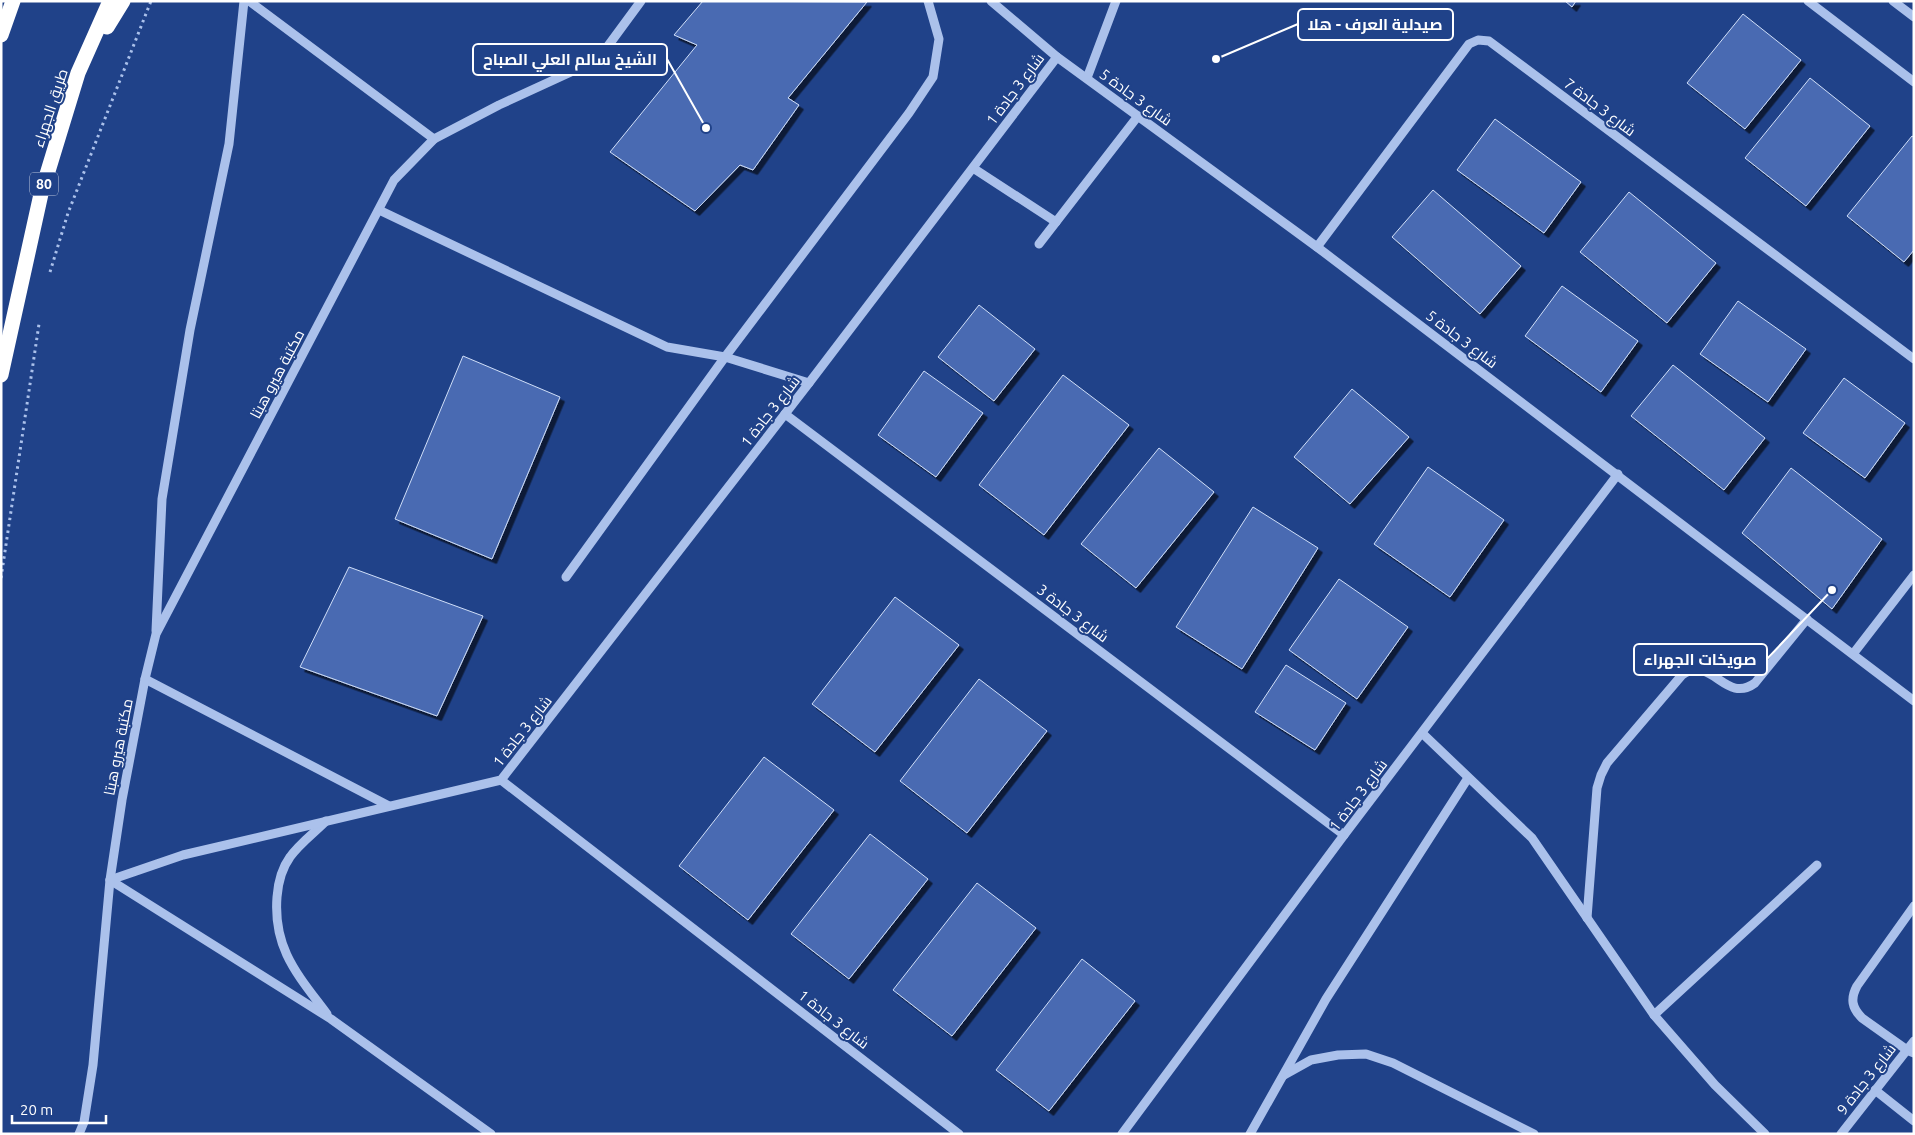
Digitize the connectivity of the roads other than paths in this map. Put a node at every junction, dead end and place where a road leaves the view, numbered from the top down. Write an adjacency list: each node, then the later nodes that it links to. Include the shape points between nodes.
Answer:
1 (13, 1): 13 (highway)
2 (110, 1): 15 (highway, طريق الجهراء / 80)
3 (123, 1): 15 (highway)
4 (244, 1): 34 (street, via 229,144 190,330 162,499)
5 (249, 1): 19 (street)
6 (641, 1): 19 (street, مكتبة هيرو هبتا, via 605,50 584,66)
7 (928, 1): 25 (street, via 939,39 934,77)
8 (991, 1): 14 (street, شارع 3 جادة 5)
9 (1116, 1): 16 (street)
10 (1808, 1): 17 (street)
11 (1893, 1): 12 (street)
12 (1914, 17)
13 (1, 35)
14 (1057, 57): 16 (street, شارع 3 جادة 5); 20 (street, شارع 3 جادة 1)
15 (78, 73): 27 (highway, طريق الجهراء / 80, via 41,194)
16 (1087, 78): 18 (street, شارع 3 جادة 5)
17 (1914, 82)
18 (1138, 116): 22 (street); 24 (street, شارع 3 جادة 5)
19 (434, 139): 21 (street, مكتبة هيرو هبتا, via 394,180)
20 (972, 168): 22 (street); 28 (street, شارع 3 جادة 1)
21 (379, 210): 25 (street, via 668,347); 34 (street, مكتبة هيرو هبتا)
22 (1056, 222): 23 (street)
23 (1040, 244)
24 (1317, 246): 26 (street, شارع 3 جادة 7, via 1469,44 1478,40 1490,41); 30 (street, شارع 3 جادة 5)
25 (725, 357): 28 (street); 32 (street)
26 (1914, 359)
27 (1, 375)
28 (809, 383): 29 (street, شارع 3 جادة 1)
29 (785, 414): 40 (street, شارع 3 جادة 1); 43 (street, شارع 3 جادة 3)
30 (1618, 474): 33 (street, شارع 3 جادة 5); 38 (street, شارع 3 جادة 1)
31 (1914, 575): 35 (street)
32 (566, 577)
33 (1807, 619): 35 (street, شارع 3 جادة 5); 47 (street, via 1748,688 1738,690 1707,672 1690,670 1608,763 1597,788)
34 (156, 634): 36 (street, مكتبة هيرو هبتا)
35 (1853, 654): 37 (street, شارع 3 جادة 5)
36 (145, 679): 41 (street); 45 (street, مكتبة هيرو هبتا)
37 (1914, 701)
38 (1422, 733): 39 (street); 43 (street, شارع 3 جادة 1)
39 (1468, 778): 47 (street, via 1532,838); 52 (street, via 1326,999)
40 (501, 780): 41 (street, شارع 3 جادة 1); 60 (street, شارع 3 جادة 1)
41 (389, 806): 42 (street, شارع 3 جادة 1)
42 (326, 821): 45 (street, شارع 3 جادة 1, via 183,855); 49 (street, via 290,857 278,884 276,913 280,942 292,966)
43 (1344, 835): 61 (street, شارع 3 جادة 1)
44 (1817, 866): 48 (street)
45 (110, 880): 49 (street); 55 (street, مكتبة هيرو هبتا, via 93,1065)
46 (1914, 906): 51 (street, via 1857,986 1852,1003 1862,1018)
47 (1587, 918): 48 (street)
48 (1654, 1015): 56 (street)
49 (331, 1020): 59 (street)
50 (1914, 1041): 51 (street, شارع 3 جادة 9)
51 (1910, 1052): 53 (street, شارع 3 جادة 9)
52 (1284, 1075): 62 (street); 63 (street, via 1311,1060 1366,1054 1393,1063)
53 (1875, 1090): 54 (street); 64 (street, شارع 3 جادة 9)
54 (1914, 1121)
55 (84, 1122): 57 (street); 58 (street)
56 (1760, 1132)
57 (79, 1134)
58 (84, 1134)
59 (491, 1134)
60 (959, 1134)
61 (1122, 1134)
62 (1250, 1134)
63 (1534, 1134)
64 (1841, 1134)

